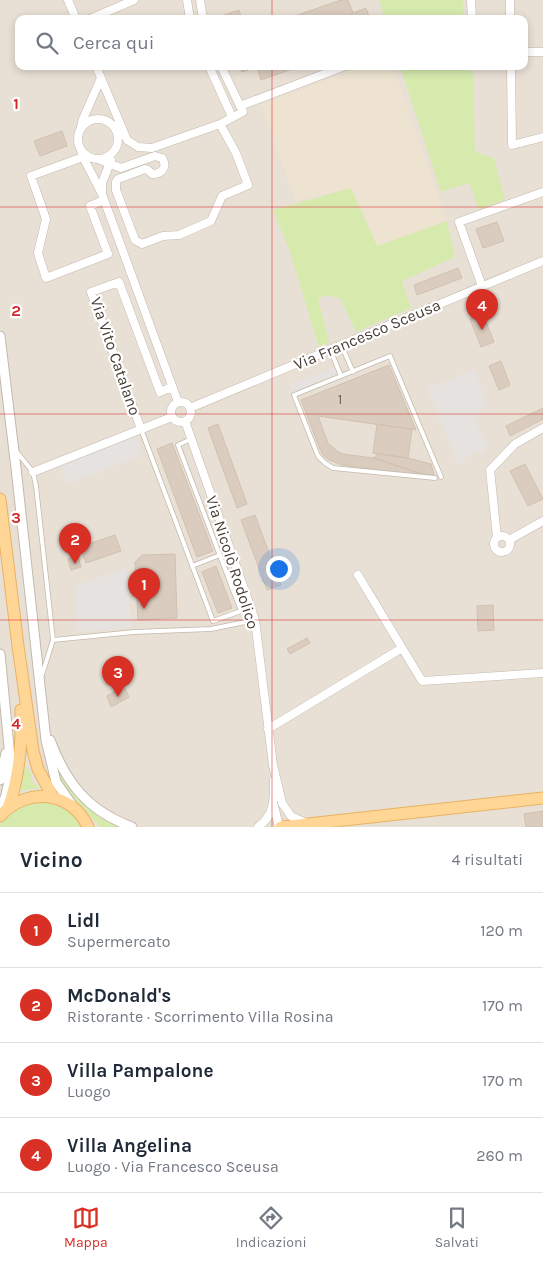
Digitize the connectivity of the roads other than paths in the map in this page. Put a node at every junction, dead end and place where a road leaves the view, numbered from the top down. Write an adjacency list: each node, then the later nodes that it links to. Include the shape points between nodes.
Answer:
1 (68, 0): 7 (street)
2 (134, 0): 8 (street)
3 (187, 0): 9 (street)
4 (200, 0): 10 (street)
5 (471, 0): 11 (street)
6 (510, 0): 12 (street)
7 (74, 15)
8 (99, 15)
9 (189, 15)
10 (202, 15)
11 (472, 15)
12 (510, 15)
13 (528, 52): 14 (street)
14 (543, 52)
15 (98, 70): 20 (street)
16 (211, 70): 23 (street)
17 (223, 70): 21 (street)
18 (334, 70): 21 (street)
19 (511, 70): 27 (street, via 512,145)
20 (101, 78): 22 (street); 25 (street)
21 (241, 109): 23 (street)
22 (114, 111): 26 (street); 28 (street)
23 (232, 117): 24 (street)
24 (220, 124): 28 (street, via 152,148 138,147); 33 (street, via 248,185 222,196 211,221 179,235 138,243 116,190 116,182 144,169 158,174 165,162 156,156)
25 (80, 130): 26 (street, via 89,121 101,120); 30 (street, via 78,143)
26 (116, 132): 28 (street); 29 (street)
27 (543, 137)
28 (127, 140)
29 (116, 148): 31 (street, via 108,156); 32 (street)
30 (82, 153): 31 (street); 36 (street); 36 (street, via 31,176 46,219 38,253 46,278 108,254 90,206)
31 (98, 159): 32 (street)
32 (109, 164): 33 (street); 34 (street)
33 (121, 168): 34 (street)
34 (104, 177): 36 (street)
35 (543, 192): 38 (street, via 459,222)
36 (103, 197): 44 (street)
37 (543, 261): 38 (street, Via Francesco Sceusa)
38 (482, 286): 40 (street, Via Francesco Sceusa)
39 (0, 336): 52 (street)
40 (341, 344): 41 (street, Via Francesco Sceusa); 42 (lane)
41 (330, 349): 43 (lane); 46 (street, Via Francesco Sceusa)
42 (353, 372): 43 (lane); 54 (lane, via 390,356)
43 (341, 376): 55 (lane, via 294,395 318,456 332,468)
44 (172, 387): 45 (street); 49 (street, Via Vito Catalano, via 160,392 119,282 91,292)
45 (178, 402): 46 (street, via 184,402); 47 (street, via 172,407)
46 (190, 408): 48 (street, via 191,414)
47 (172, 416): 48 (street, via 176,421); 49 (street)
48 (185, 421): 51 (street, Via Nicolò Rodolico)
49 (141, 428): 53 (street); 63 (lane)
50 (543, 428): 58 (street, via 515,444 490,470)
51 (191, 440): 59 (street, Via Nicolò Rodolico); 61 (lane, via 178,445)
52 (14, 449): 53 (lane); 71 (street)
53 (33, 472): 66 (lane)
54 (441, 477)
55 (435, 478)
56 (0, 498): 67 (main road)
57 (543, 521): 60 (street)
58 (497, 537): 60 (street, via 505,536); 60 (street, via 494,545 502,552 509,548)
59 (227, 539): 61 (lane); 65 (street, Via Nicolò Rodolico)
60 (509, 540)
61 (216, 544): 62 (lane)
62 (220, 555): 63 (lane); 63 (lane, via 241,611 214,621)
63 (192, 566)
64 (358, 575): 68 (street)
65 (255, 620): 66 (lane, via 211,629); 73 (street, Via Nicolò Rodolico)
66 (53, 640): 71 (lane)
67 (18, 646): 76 (main road, via 33,751 38,769); 80 (main road, via 21,747 15,790)
68 (402, 648): 70 (street, via 422,681); 73 (street)
69 (0, 654): 74 (street)
70 (543, 673)
71 (39, 682): 72 (street)
72 (42, 701): 79 (street, via 51,767 56,782); 83 (street, via 59,764 80,794 100,812)
73 (268, 729): 78 (street, Via Nicolò Rodolico)
74 (9, 738): 75 (street); 80 (street, via 10,776)
75 (0, 780)
76 (53, 797): 79 (main road); 80 (main road, via 37,796 22,800)
77 (543, 798): 82 (main road)
78 (278, 803): 82 (street, via 291,816); 84 (street); 85 (street, Via Nicolò Rodolico)
79 (76, 809): 81 (main road)
80 (3, 812)
81 (89, 824)
82 (308, 824): 85 (main road)
83 (132, 827)
84 (258, 827)
85 (280, 827)

